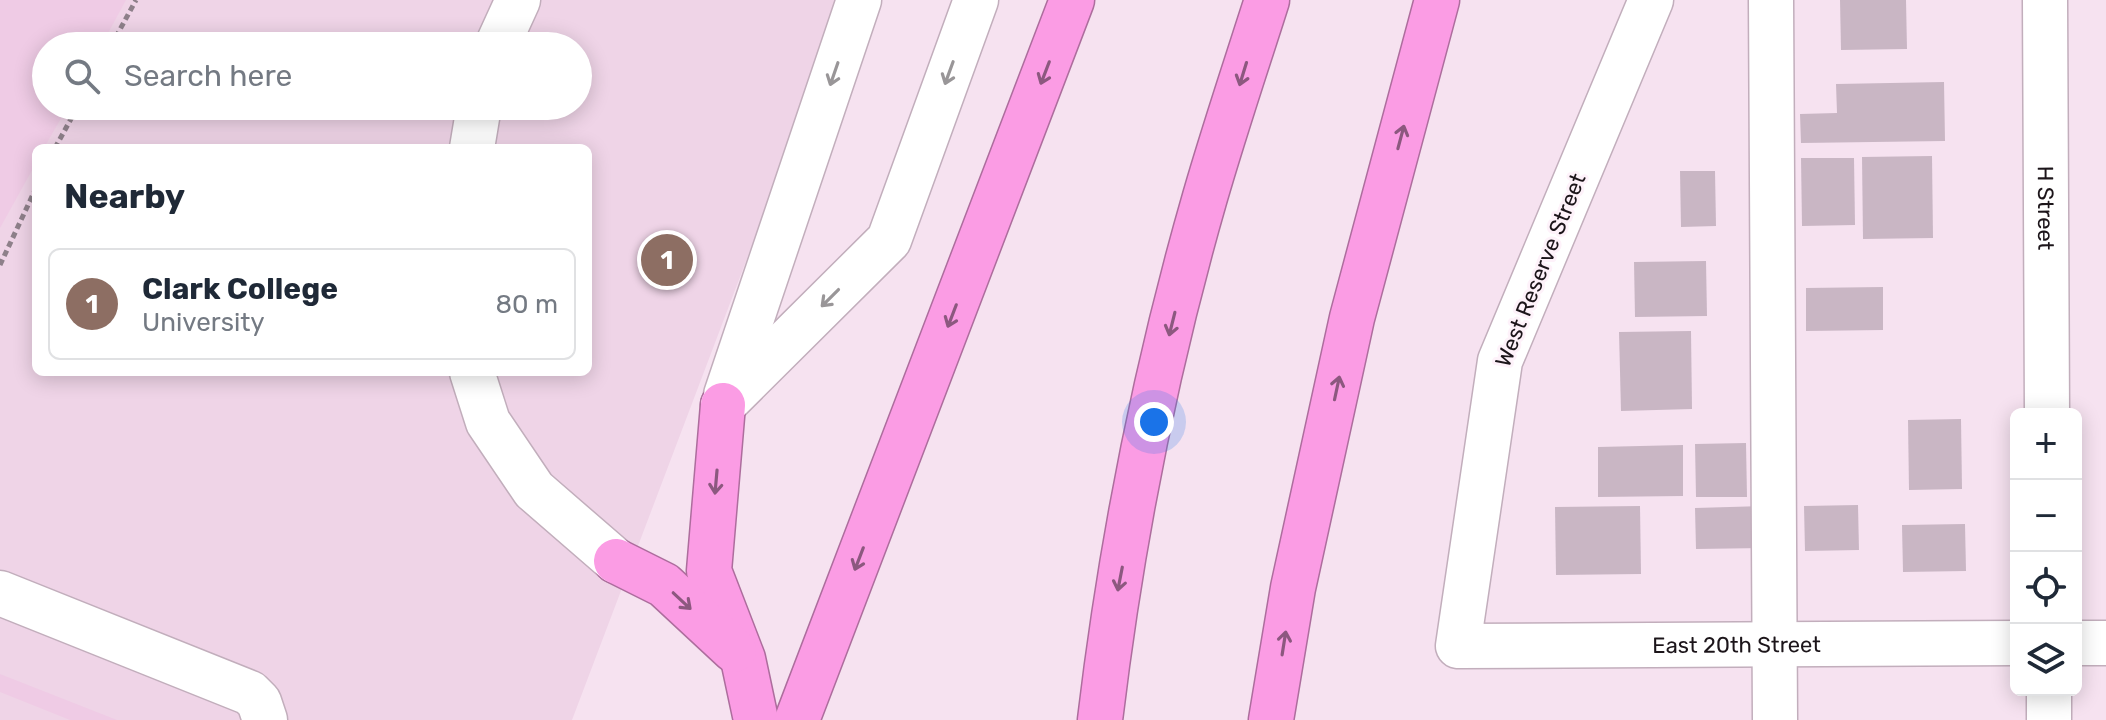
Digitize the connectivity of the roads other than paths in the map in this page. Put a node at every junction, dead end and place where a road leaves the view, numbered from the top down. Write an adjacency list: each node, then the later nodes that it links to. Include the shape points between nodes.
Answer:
1 (518, 0): 11 (street)
2 (859, 0): 16 (street, one-way to 16)
3 (976, 0): 16 (street, one-way to 16, via 889,240)
4 (1072, 0): 29 (highway, one-way to 29)
5 (1267, 0): 30 (highway, one-way to 30, via 1205,198 1158,383 1110,632)
6 (1437, 0): 12 (highway)
7 (1460, 0): 12 (highway)
8 (1651, 0): 24 (street, West Reserve Street, via 1500,361)
9 (1771, 0): 23 (street)
10 (2045, 0): 17 (street, H Street)
11 (503, 32)
12 (1424, 55): 31 (highway, one-way to 12, via 1293,588 1352,318)
13 (477, 120): 14 (street)
14 (473, 144)
15 (473, 376): 18 (street, via 488,422 534,490)
16 (723, 405): 25 (highway, one-way to 25, via 709,571)
17 (2047, 408)
18 (616, 561): 25 (highway, one-way to 25, via 664,585)
19 (0, 593): 27 (street, via 250,693)
20 (2010, 643): 23 (street, East 20th Street)
21 (2082, 643): 22 (street)
22 (2106, 643)
23 (1774, 645): 24 (street, East 20th Street); 32 (street)
24 (1458, 646)
25 (743, 659): 28 (highway)
26 (2049, 696): 33 (street)
27 (265, 720)
28 (756, 720)
29 (797, 720)
30 (1100, 720)
31 (1271, 720)
32 (1775, 720)
33 (2049, 720)

